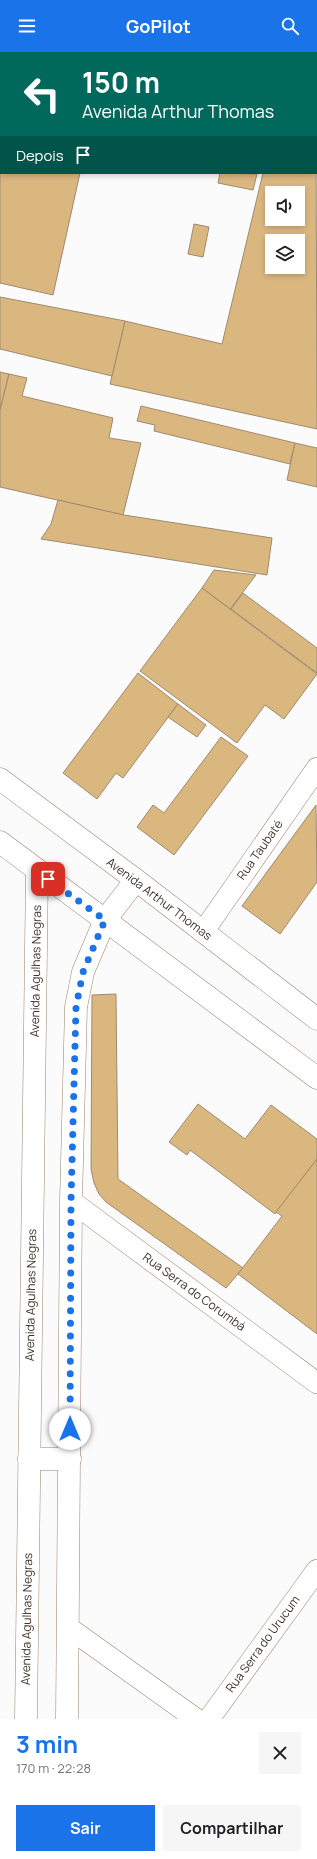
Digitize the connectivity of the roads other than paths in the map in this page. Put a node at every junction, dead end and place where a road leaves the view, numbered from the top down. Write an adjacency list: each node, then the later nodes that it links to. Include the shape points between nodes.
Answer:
1 (317, 768): 9 (street, Rua Taubaté)
2 (0, 779): 4 (street, Avenida Arthur Thomas)
3 (0, 788): 4 (street)
4 (29, 801): 7 (street, Avenida Arthur Thomas)
5 (0, 842): 6 (street)
6 (37, 871): 8 (street); 14 (street, Avenida Agulhas Negras)
7 (136, 880): 8 (street); 9 (street, Avenida Arthur Thomas)
8 (105, 920): 11 (street); 12 (street, via 83,972 76,1007)
9 (203, 932): 10 (street, Avenida Arthur Thomas)
10 (317, 1019)
11 (317, 1078)
12 (71, 1201): 13 (street, Rua Serra do Corumbá); 15 (street)
13 (317, 1383)
14 (29, 1459): 15 (street); 18 (street, Avenida Agulhas Negras)
15 (70, 1459): 17 (street)
16 (317, 1570): 21 (street, Rua Serra do Urucum)
17 (69, 1628): 19 (street); 20 (street)
18 (26, 1719)
19 (67, 1719)
20 (196, 1719)
21 (209, 1719)

